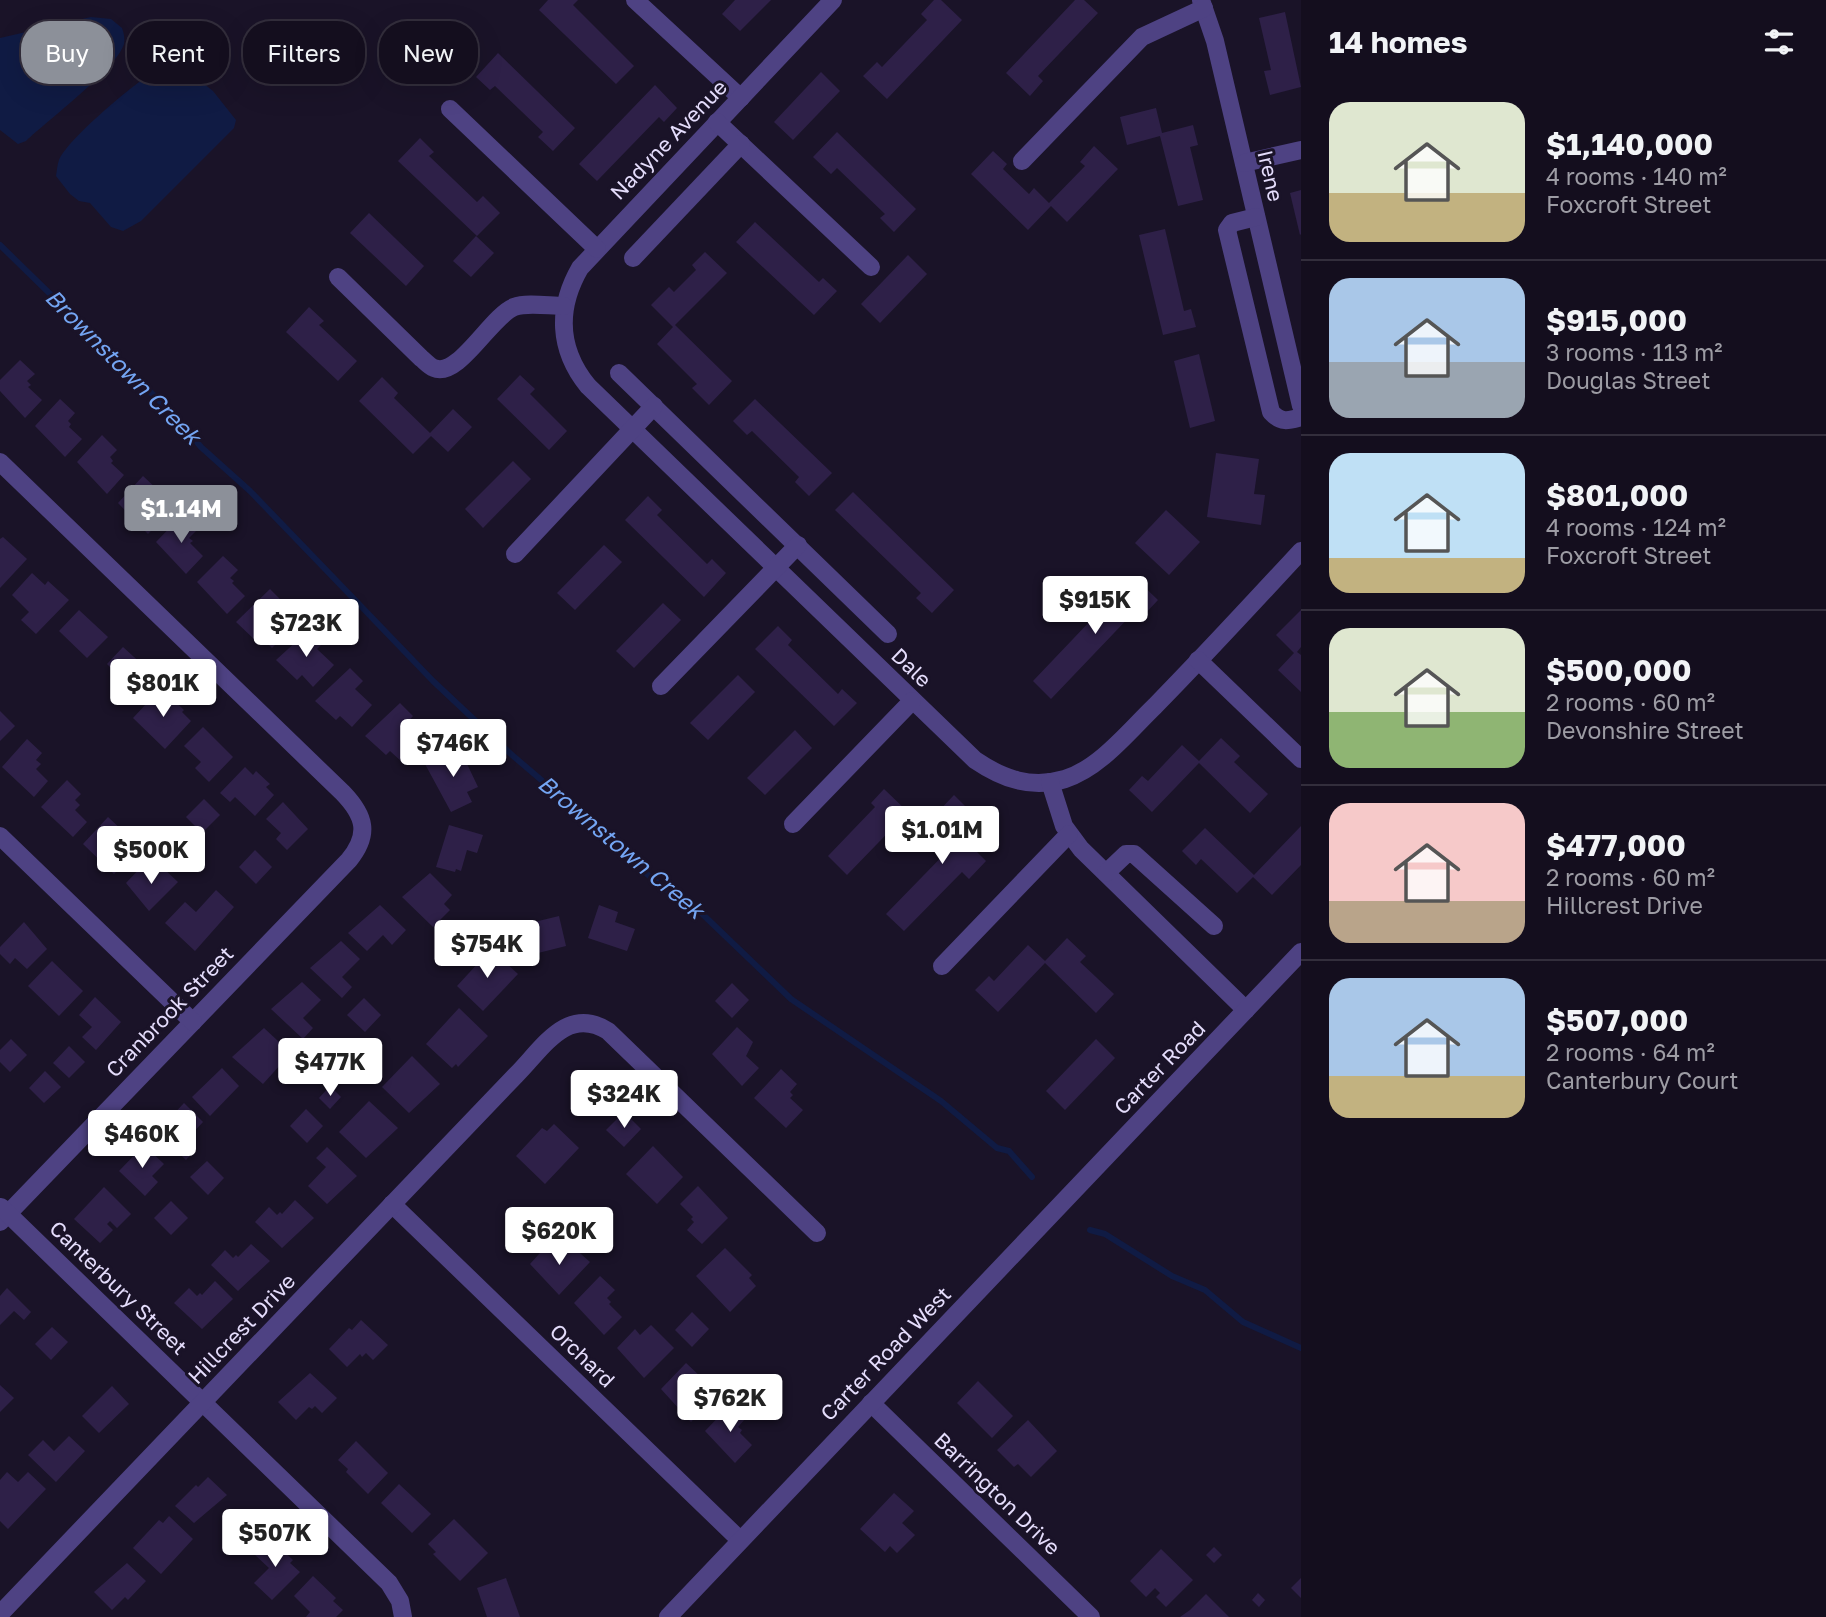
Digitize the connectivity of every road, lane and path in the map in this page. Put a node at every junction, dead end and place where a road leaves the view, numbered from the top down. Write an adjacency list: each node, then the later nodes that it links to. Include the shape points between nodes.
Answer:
1 (635, 0): 4 (street)
2 (834, 0): 4 (street, Nadyne Avenue)
3 (1202, 2): 9 (street, via 1142,37); 10 (street, Irene)
4 (741, 98): 6 (street, Nadyne Avenue)
5 (450, 109): 12 (street)
6 (717, 122): 7 (street); 12 (street, Nadyne Avenue)
7 (741, 144): 13 (street); 14 (street)
8 (1301, 149): 10 (street)
9 (1022, 161)
10 (1244, 163): 11 (street, Irene)
11 (1256, 217): 19 (street, Irene); 21 (street, via 1232,223 1227,230 1236,274 1271,412 1278,420)
12 (597, 249): 16 (street, Nadyne Avenue, via 570,286)
13 (633, 258)
14 (871, 267)
15 (338, 277): 16 (street, via 421,358 441,369 456,363 503,313 517,306)
16 (564, 306): 17 (street, Nadyne Avenue)
17 (563, 326): 22 (street, Dale, via 565,344 579,375)
18 (619, 373): 20 (street)
19 (1301, 405)
20 (654, 406): 22 (street); 24 (street)
21 (1301, 417)
22 (634, 430): 26 (street); 27 (street, Dale)
23 (0, 462): 42 (street, Cranbrook Street, via 359,812 364,829 357,850)
24 (798, 545): 27 (street); 28 (street)
25 (1301, 551): 29 (street)
26 (515, 554)
27 (777, 568): 30 (street); 31 (street, Dale)
28 (888, 634)
29 (1198, 660): 32 (street); 33 (street, via 1100,758 1079,773)
30 (661, 686)
31 (912, 701): 33 (street, Dale, via 994,773 1021,782); 34 (street)
32 (1301, 758)
33 (1050, 782): 35 (street)
34 (793, 824)
35 (1069, 834): 37 (street); 40 (street)
36 (0, 836): 42 (street)
37 (1106, 873): 38 (street, via 1126,854 1134,854); 41 (street)
38 (1214, 926)
39 (1301, 952): 41 (street, Carter Road)
40 (942, 966)
41 (1246, 1010): 45 (street, Carter Road)
42 (193, 1022): 44 (street, Cranbrook Street)
43 (392, 1204): 46 (street, Hillcrest Drive, via 561,1029 581,1021 608,1031); 47 (street, Hillcrest Drive); 49 (street, Orchard)
44 (3, 1214): 47 (street, Canterbury Street)
45 (1051, 1215): 48 (street, Carter Road West)
46 (817, 1233)
47 (204, 1403): 50 (street, Hillcrest Drive); 51 (street, Canterbury Street, via 389,1583)
48 (871, 1403): 49 (street, Carter Road West); 53 (street, Barrington Drive)
49 (740, 1541): 52 (street, Carter Road West)
50 (0, 1614)
51 (403, 1617)
52 (668, 1617)
53 (1091, 1617)

